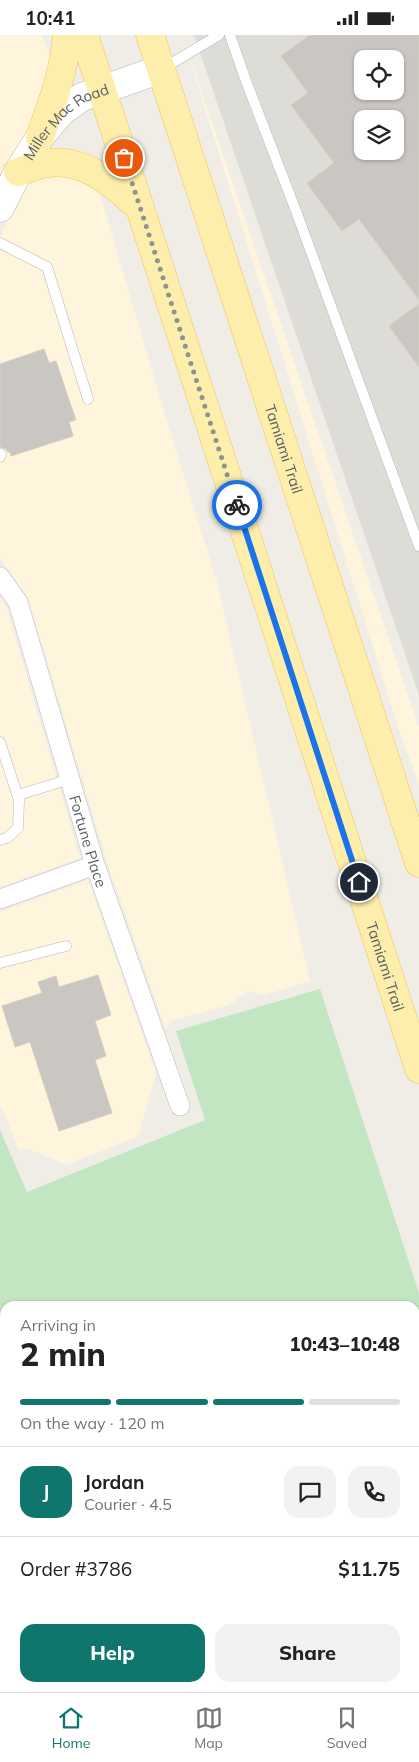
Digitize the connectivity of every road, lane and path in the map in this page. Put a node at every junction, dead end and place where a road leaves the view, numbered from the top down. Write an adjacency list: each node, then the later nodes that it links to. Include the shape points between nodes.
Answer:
1 (67, 35): 8 (main road, via 65,61)
2 (84, 35): 7 (main road, Tamiami Trail)
3 (150, 35): 6 (main road, Tamiami Trail)
4 (219, 35): 6 (lane)
5 (230, 35): 13 (lane)
6 (161, 69): 7 (street, Miller Mac Road); 19 (main road, Tamiami Trail)
7 (102, 89): 8 (street, Miller Mac Road, via 82,97 62,111); 10 (main road, Tamiami Trail)
8 (40, 137): 9 (street, Miller Mac Road)
9 (7, 189): 10 (main road, via 47,163 66,162 111,181)
10 (141, 209): 24 (main road, Tamiami Trail)
11 (0, 243): 12 (lane, via 47,267)
12 (88, 399)
13 (419, 546)
14 (0, 577): 16 (street, Fortune Place, via 18,602)
15 (0, 742): 17 (lane)
16 (70, 779): 17 (lane); 20 (street, Fortune Place)
17 (18, 795): 18 (lane, via 18,828)
18 (0, 841)
19 (419, 863)
20 (95, 865): 21 (street); 25 (street, Fortune Place)
21 (0, 899)
22 (66, 945): 23 (lane)
23 (0, 963)
24 (419, 1069)
25 (180, 1106)

